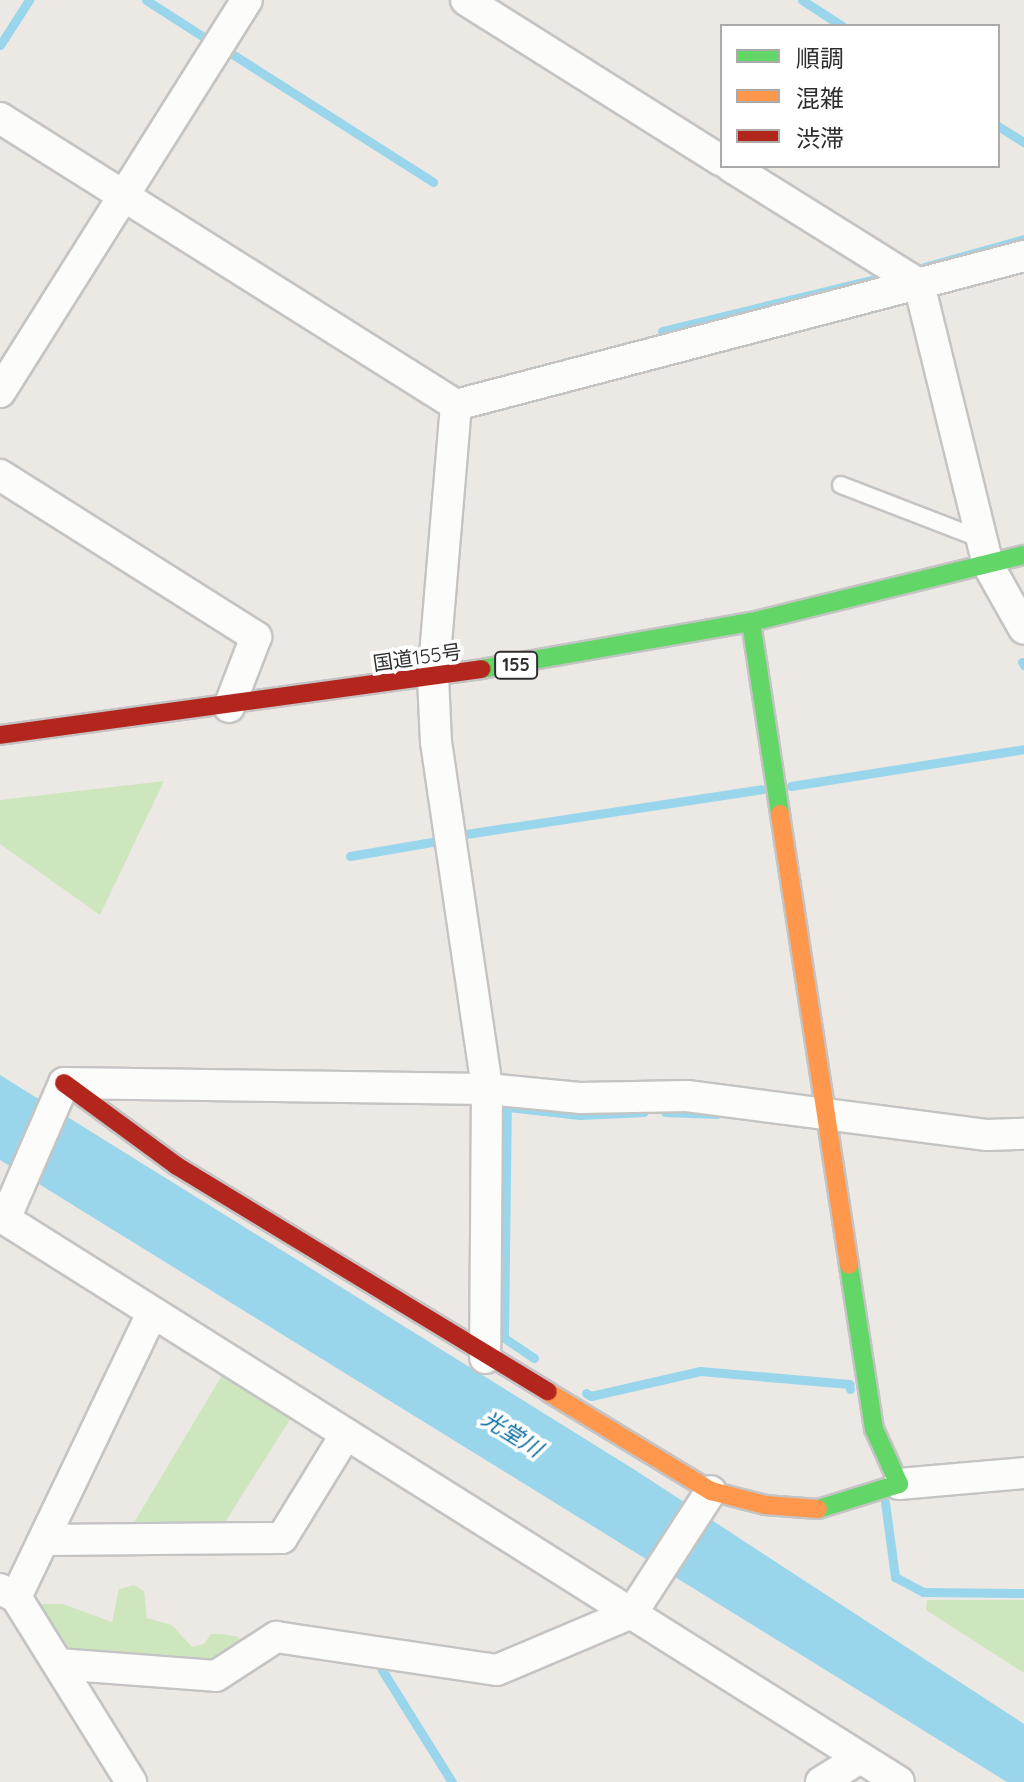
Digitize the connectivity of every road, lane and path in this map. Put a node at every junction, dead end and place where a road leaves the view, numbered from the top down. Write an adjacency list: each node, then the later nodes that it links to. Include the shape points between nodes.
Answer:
1 (247, 0): 6 (street)
2 (466, 0): 4 (street)
3 (0, 118): 6 (street)
4 (720, 160)
5 (733, 168): 8 (street)
6 (123, 196): 9 (street); 10 (street)
7 (1024, 256): 8 (street)
8 (919, 284): 10 (street); 13 (street)
9 (0, 392)
10 (456, 405): 17 (street)
11 (0, 475): 18 (street, via 256,637)
12 (841, 485): 13 (lane)
13 (984, 552): 14 (main road, 国道155号 / 155); 15 (main road, 国道155号 / 155); 16 (street)
14 (1024, 555)
15 (751, 622): 17 (main road, 国道155号 / 155); 22 (main road)
16 (1024, 629)
17 (433, 677): 18 (main road, 国道155号 / 155); 21 (street, via 436,742)
18 (229, 707): 19 (main road, 国道155号 / 155)
19 (0, 735)
20 (62, 1088): 21 (street); 24 (street); 26 (main road)
21 (487, 1089): 22 (street, via 580,1098 687,1096); 26 (street)
22 (826, 1112): 23 (street, via 987,1135); 29 (main road, via 874,1429)
23 (1024, 1134)
24 (6, 1212): 25 (street)
25 (152, 1313): 27 (street); 31 (street)
26 (485, 1358): 30 (main road)
27 (346, 1434): 31 (street, via 282,1538); 33 (street)
28 (1024, 1473): 29 (street)
29 (899, 1484): 30 (main road, via 823,1509)
30 (709, 1495): 33 (street)
31 (44, 1540): 32 (street)
32 (8, 1593): 34 (street)
33 (640, 1603): 34 (street, via 497,1670 276,1637 216,1676); 35 (street)
34 (58, 1664): 36 (street)
35 (860, 1758): 37 (street); 38 (street)
36 (131, 1782)
37 (821, 1782)
38 (899, 1782)

